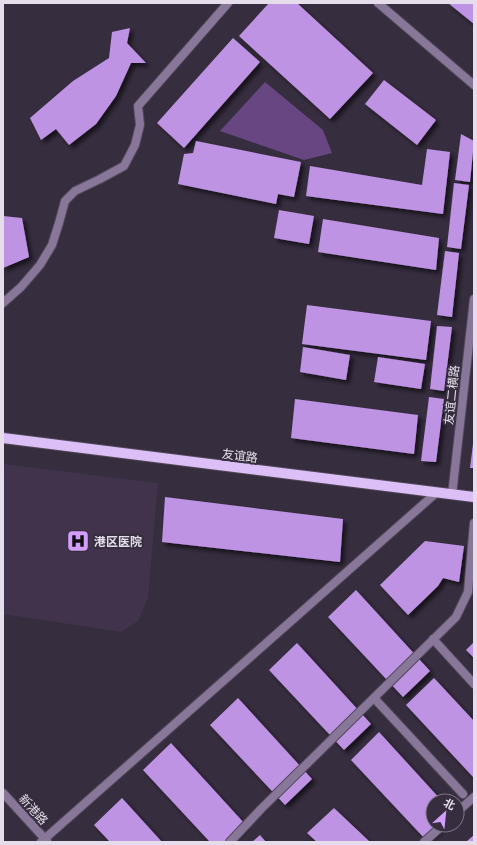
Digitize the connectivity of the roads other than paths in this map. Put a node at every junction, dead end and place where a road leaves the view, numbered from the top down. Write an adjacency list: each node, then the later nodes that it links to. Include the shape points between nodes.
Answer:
1 (228, 3): 5 (street, via 138,106 140,125 135,145 124,166 75,190 65,201 52,245 40,265)
2 (378, 3): 3 (street)
3 (474, 85)
4 (474, 299): 8 (street, 友谊二横路)
5 (3, 303)
6 (3, 438): 7 (main road, 友谊路)
7 (436, 492): 8 (main road, 友谊路); 19 (street)
8 (452, 495): 9 (main road, 友谊路)
9 (474, 497)
10 (474, 523): 11 (street, via 468,592 456,617)
11 (433, 639): 12 (street); 13 (street)
12 (474, 684)
13 (374, 698): 15 (street); 20 (street)
14 (3, 793): 19 (street, 新港路)
15 (462, 793)
16 (474, 797): 17 (street)
17 (465, 805)
18 (434, 833): 21 (street)
19 (44, 841)
20 (230, 842)
21 (424, 842)

